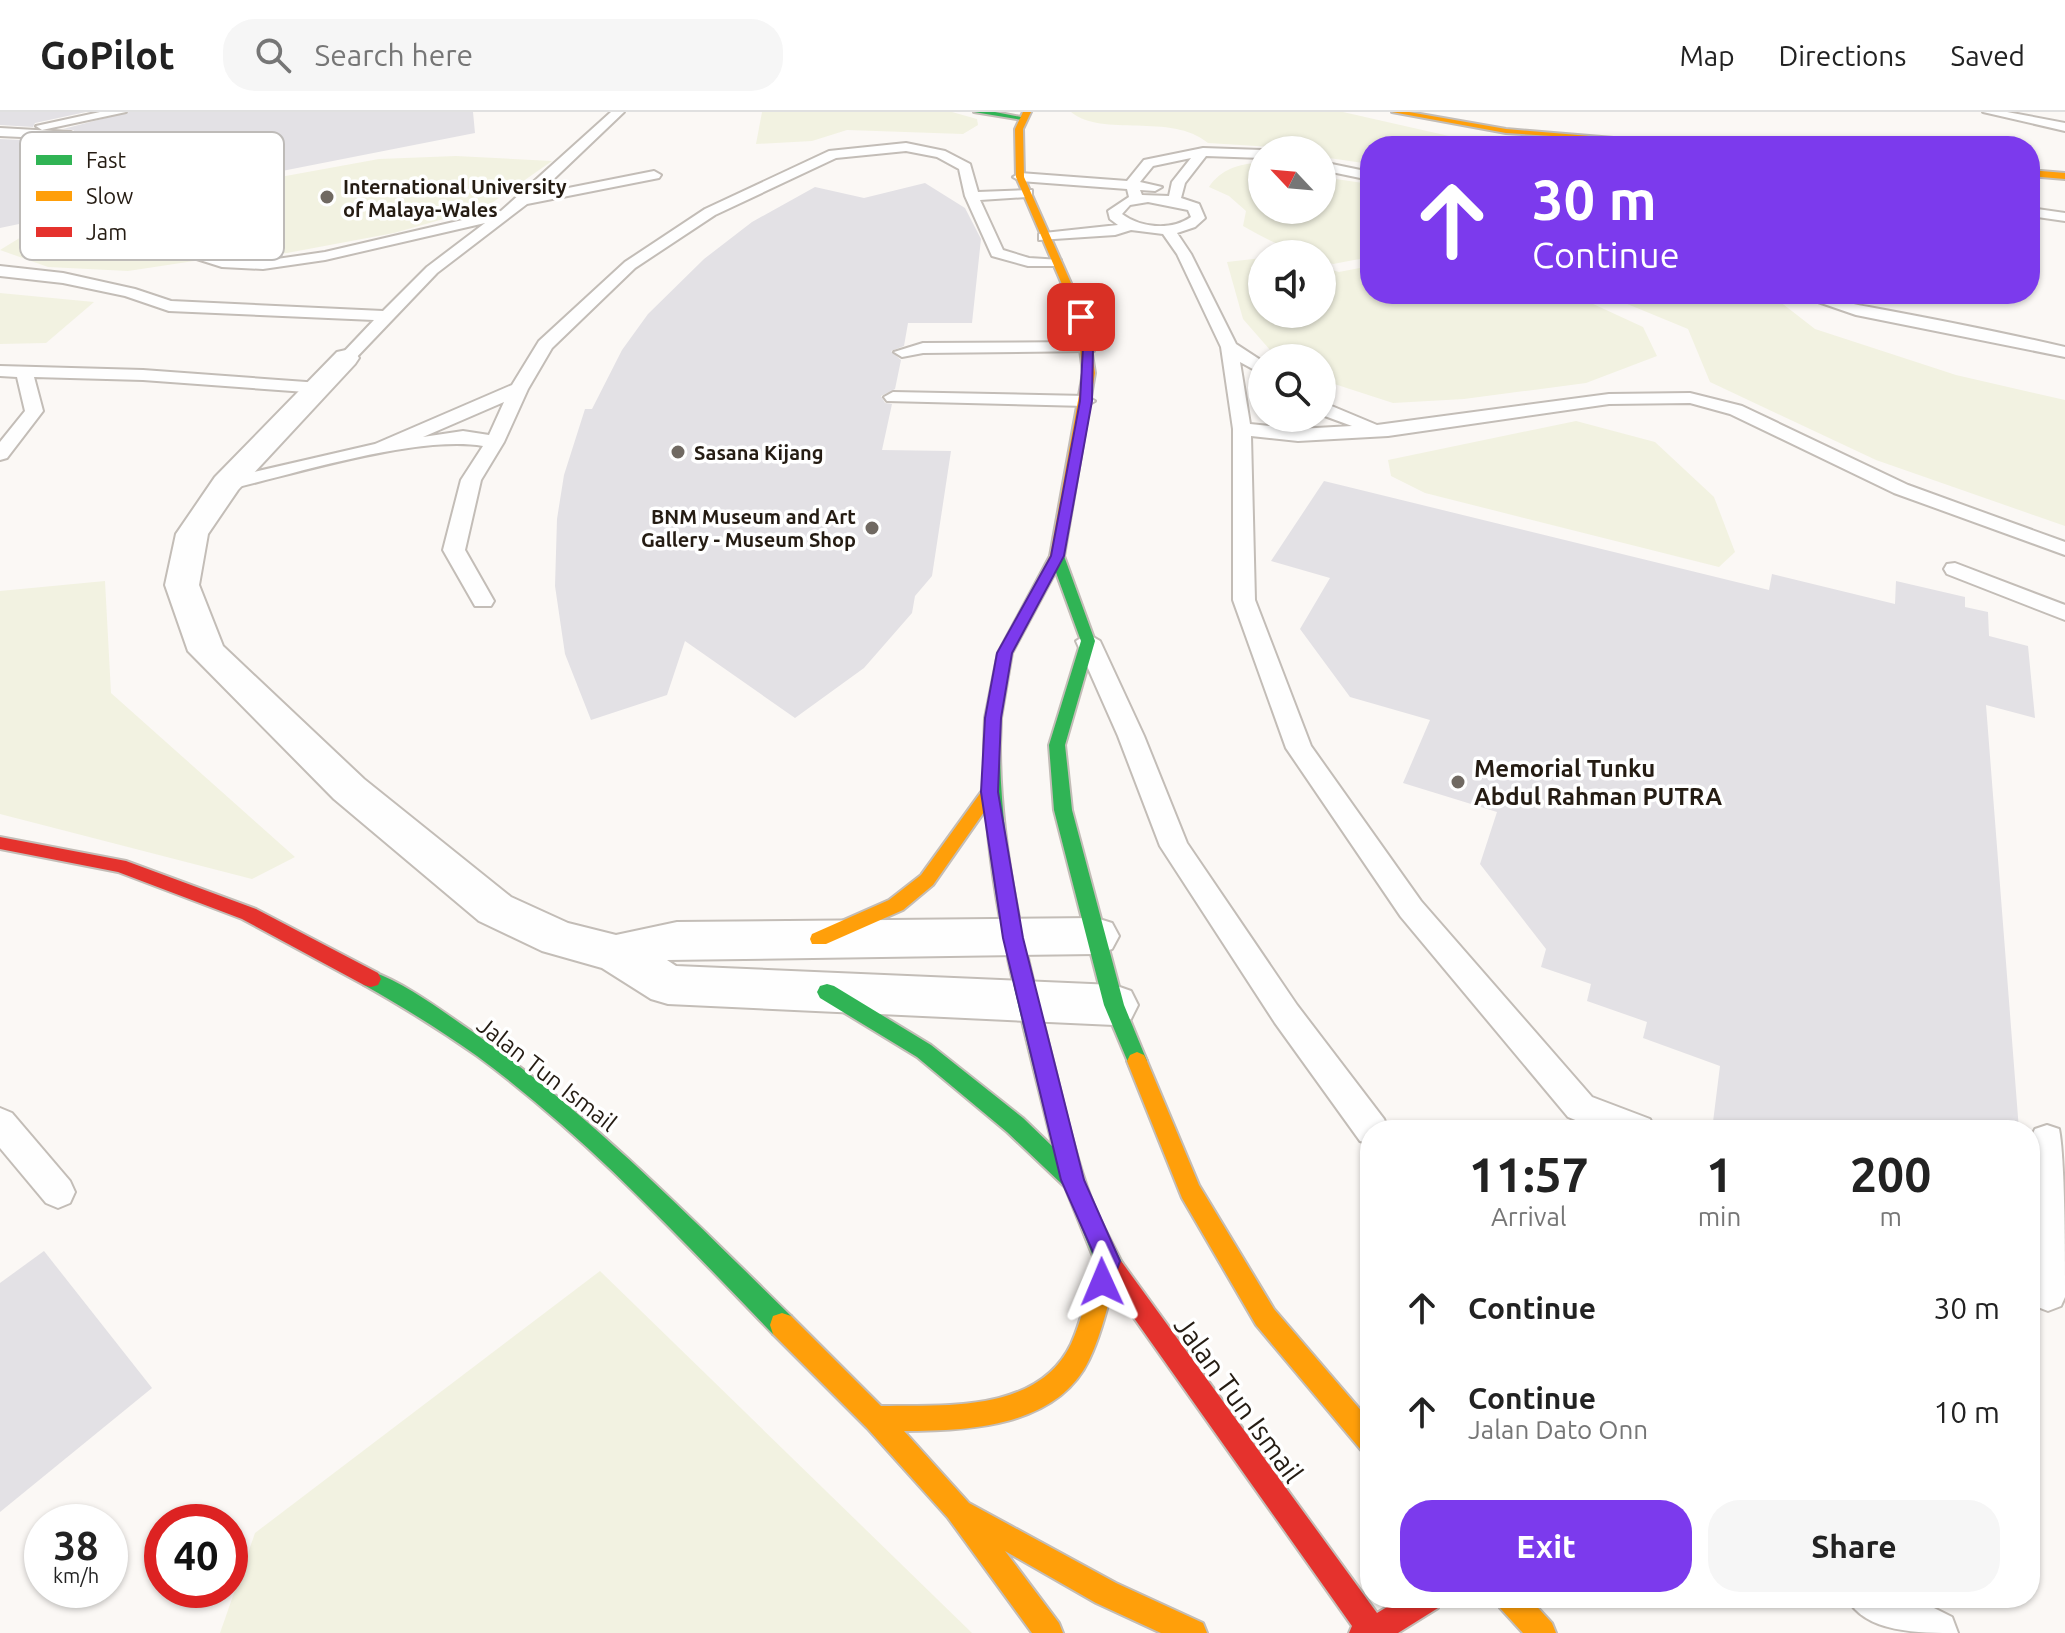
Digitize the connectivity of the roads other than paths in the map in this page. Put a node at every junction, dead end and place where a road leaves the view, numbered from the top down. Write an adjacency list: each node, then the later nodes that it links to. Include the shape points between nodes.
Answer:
1 (120, 112): 8 (lane)
2 (618, 112): 12 (lane)
3 (978, 112): 6 (main road)
4 (1396, 112): 9 (main road, via 1478,127)
5 (1989, 112): 7 (lane)
6 (1024, 115): 17 (main road)
7 (2065, 127)
8 (4, 132)
9 (1580, 136)
10 (1203, 152): 11 (lane); 18 (lane, via 1149,163); 19 (lane)
11 (1248, 154)
12 (571, 169): 21 (lane); 21 (lane, via 610,179 654,175)
13 (1336, 169): 14 (lane)
14 (1360, 174)
15 (2040, 174): 16 (main road)
16 (2065, 176)
17 (1023, 185): 18 (lane); 20 (lane); 28 (main road)
18 (1135, 193): 19 (lane); 25 (lane, via 1115,211)
19 (1176, 194): 26 (lane, via 1194,207 1198,218)
20 (972, 196): 31 (lane, via 997,253); 44 (lane, via 965,167 941,154 906,147 833,154 801,167 710,212 630,265 545,345)
21 (523, 201): 23 (lane)
22 (2040, 213): 24 (lane)
23 (505, 214): 27 (lane); 29 (lane)
24 (2065, 217)
25 (1130, 225): 26 (lane); 28 (lane)
26 (1167, 229): 36 (lane)
27 (423, 232): 29 (lane); 30 (lane, via 263,265)
28 (1044, 237): 31 (main road)
29 (465, 245): 34 (lane)
30 (213, 260)
31 (1056, 263): 35 (main road, via 1081,317)
32 (0, 271): 34 (lane, via 63,278 169,306)
33 (1836, 304): 38 (lane)
34 (387, 316): 39 (lane)
35 (1088, 347): 37 (lane); 46 (main road)
36 (1229, 347): 40 (lane); 48 (lane)
37 (902, 352)
38 (2065, 352)
39 (346, 358): 43 (street)
40 (1248, 360)
41 (0, 371): 42 (lane)
42 (24, 372): 43 (lane); 52 (lane, via 34,411)
43 (320, 388): 53 (street)
44 (519, 389): 50 (lane); 51 (lane)
45 (893, 397): 46 (lane)
46 (1086, 401): 55 (main road)
47 (1336, 416): 49 (lane)
48 (1242, 429): 49 (lane, via 1298,435); 70 (lane, via 1244,600 1299,748 1411,909 1580,1107)
49 (1388, 430): 54 (lane, via 1609,399 1690,398 1736,410 1901,489)
50 (495, 442): 51 (lane, via 463,437); 57 (lane, via 471,480 454,550)
51 (381, 448): 53 (lane)
52 (0, 454)
53 (226, 484): 65 (street, via 192,534 182,585 206,651 349,789 495,909 558,938)
54 (2065, 549)
55 (1057, 556): 59 (main road); 60 (main road, Jalan Tun Ismail, via 1005,653 993,718)
56 (1955, 569): 58 (lane)
57 (483, 601)
58 (2065, 613)
59 (1088, 641): 62 (main road, via 1057,745 1063,810); 69 (lane, via 1174,846)
60 (990, 792): 63 (main road, Jalan Tun Ismail); 64 (main road, via 927,880 896,905)
61 (0, 843): 77 (main road, Jalan Tun Ismail, via 120,866 249,914 388,988 505,1066 610,1153)
62 (1096, 936): 63 (street); 68 (main road)
63 (1013, 938): 64 (street); 67 (main road, Jalan Tun Ismail)
64 (819, 939): 65 (street, via 677,940)
65 (616, 953): 66 (street, via 668,985)
66 (827, 992): 67 (street); 73 (main road, via 924,1051)
67 (1029, 1003): 68 (street); 73 (main road, Jalan Tun Ismail)
68 (1114, 1005): 78 (main road, via 1190,1191 1265,1317)
69 (1365, 1120)
70 (1613, 1120)
71 (0, 1123): 74 (lane)
72 (2047, 1140): 76 (lane, via 2048,1293)
73 (1073, 1180): 75 (main road, Jalan Tun Ismail)
74 (58, 1192)
75 (1108, 1261): 77 (main road, via 1076,1360 1035,1398 988,1416); 85 (main road, Jalan Tun Ismail)
76 (2040, 1290)
77 (876, 1419): 79 (main road, Jalan Tun Ismail)
78 (1360, 1429)
79 (957, 1509): 83 (main road, Jalan Tun Ismail); 84 (main road, Jalan Tun Ismail, via 1106,1593)
80 (1411, 1608): 85 (main road, Jalan Tun Ismail)
81 (1888, 1608): 87 (lane)
82 (1515, 1610): 86 (main road)
83 (1049, 1633)
84 (1193, 1633)
85 (1370, 1633)
86 (1542, 1633)
87 (1936, 1633)

